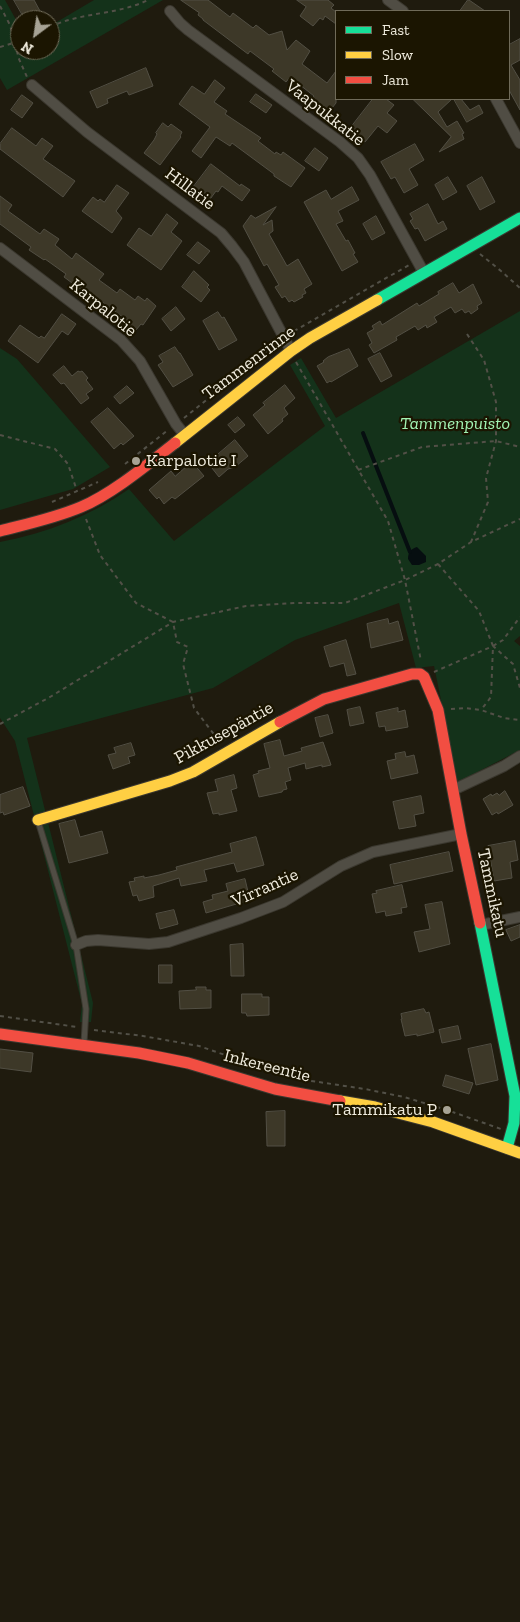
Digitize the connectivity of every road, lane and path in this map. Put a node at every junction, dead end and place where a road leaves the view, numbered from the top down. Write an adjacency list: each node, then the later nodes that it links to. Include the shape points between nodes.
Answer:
1 (148, 0): 6 (path, via 137,6)
2 (388, 0): 5 (street)
3 (0, 6): 7 (path)
4 (170, 10): 15 (street, Vaapukkatie, via 188,30 358,158)
5 (402, 10)
6 (60, 24)
7 (10, 25)
8 (20, 60): 9 (path)
9 (32, 85): 18 (street, Hillatie, via 87,132 221,233 244,262)
10 (497, 100): 11 (street)
11 (520, 142)
12 (520, 218): 13 (street, Tammenrinne)
13 (470, 247): 15 (street, Tammenrinne); 16 (path)
14 (0, 248): 20 (street, Karpalotie, via 121,340 140,360)
15 (424, 273): 18 (street, Tammenrinne)
16 (520, 288)
17 (467, 334): 21 (path, via 484,360 496,402)
18 (291, 351): 20 (street, Tammenrinne); 23 (path)
19 (0, 434): 24 (path, via 55,450 68,464)
20 (184, 434): 24 (street, Tammenrinne, via 120,484)
21 (496, 441): 22 (path); 23 (path, via 422,447); 27 (path, via 486,478 488,502)
22 (520, 447)
23 (358, 470): 29 (path, via 388,522)
24 (81, 507): 26 (street, Tammenrinne); 31 (path, via 100,555 136,603)
25 (520, 519): 27 (path)
26 (0, 531)
27 (471, 542): 28 (path)
28 (438, 564): 29 (path); 32 (path, via 479,611)
29 (405, 580): 31 (path, via 345,603 246,606); 33 (path)
30 (520, 617): 32 (path, via 503,640)
31 (173, 622): 38 (path); 39 (path, via 177,642 188,647 183,664 194,708)
32 (493, 646): 33 (path); 34 (path, via 513,664); 36 (path, via 491,697)
33 (424, 677): 35 (street, Tammikatu); 39 (street, Pikkusepäntie, via 412,674 324,699)
34 (520, 688)
35 (438, 710): 36 (path); 41 (street, Tammikatu)
36 (481, 710): 37 (path)
37 (520, 720)
38 (0, 724)
39 (228, 752): 42 (street, Pikkusepäntie, via 170,781)
40 (520, 756): 41 (street)
41 (453, 790): 43 (street, Tammikatu)
42 (38, 820): 46 (lane)
43 (461, 834): 45 (street, Tammikatu); 46 (street, Virrantie, via 373,852 341,866 283,902 168,942 148,944 98,940)
44 (520, 916): 45 (street)
45 (481, 925): 51 (street, Tammikatu, via 516,1096)
46 (76, 945): 48 (lane, via 86,1008)
47 (0, 1016): 48 (path)
48 (85, 1028): 50 (lane); 51 (path, via 200,1046 292,1078 404,1097)
49 (0, 1034): 50 (street, Inkereentie)
50 (84, 1046): 52 (street, Inkereentie, via 188,1063 275,1089 376,1107 433,1122)
51 (512, 1133): 52 (street, Tammikatu)
52 (507, 1148): 53 (street, Inkereentie)
53 (520, 1153)

